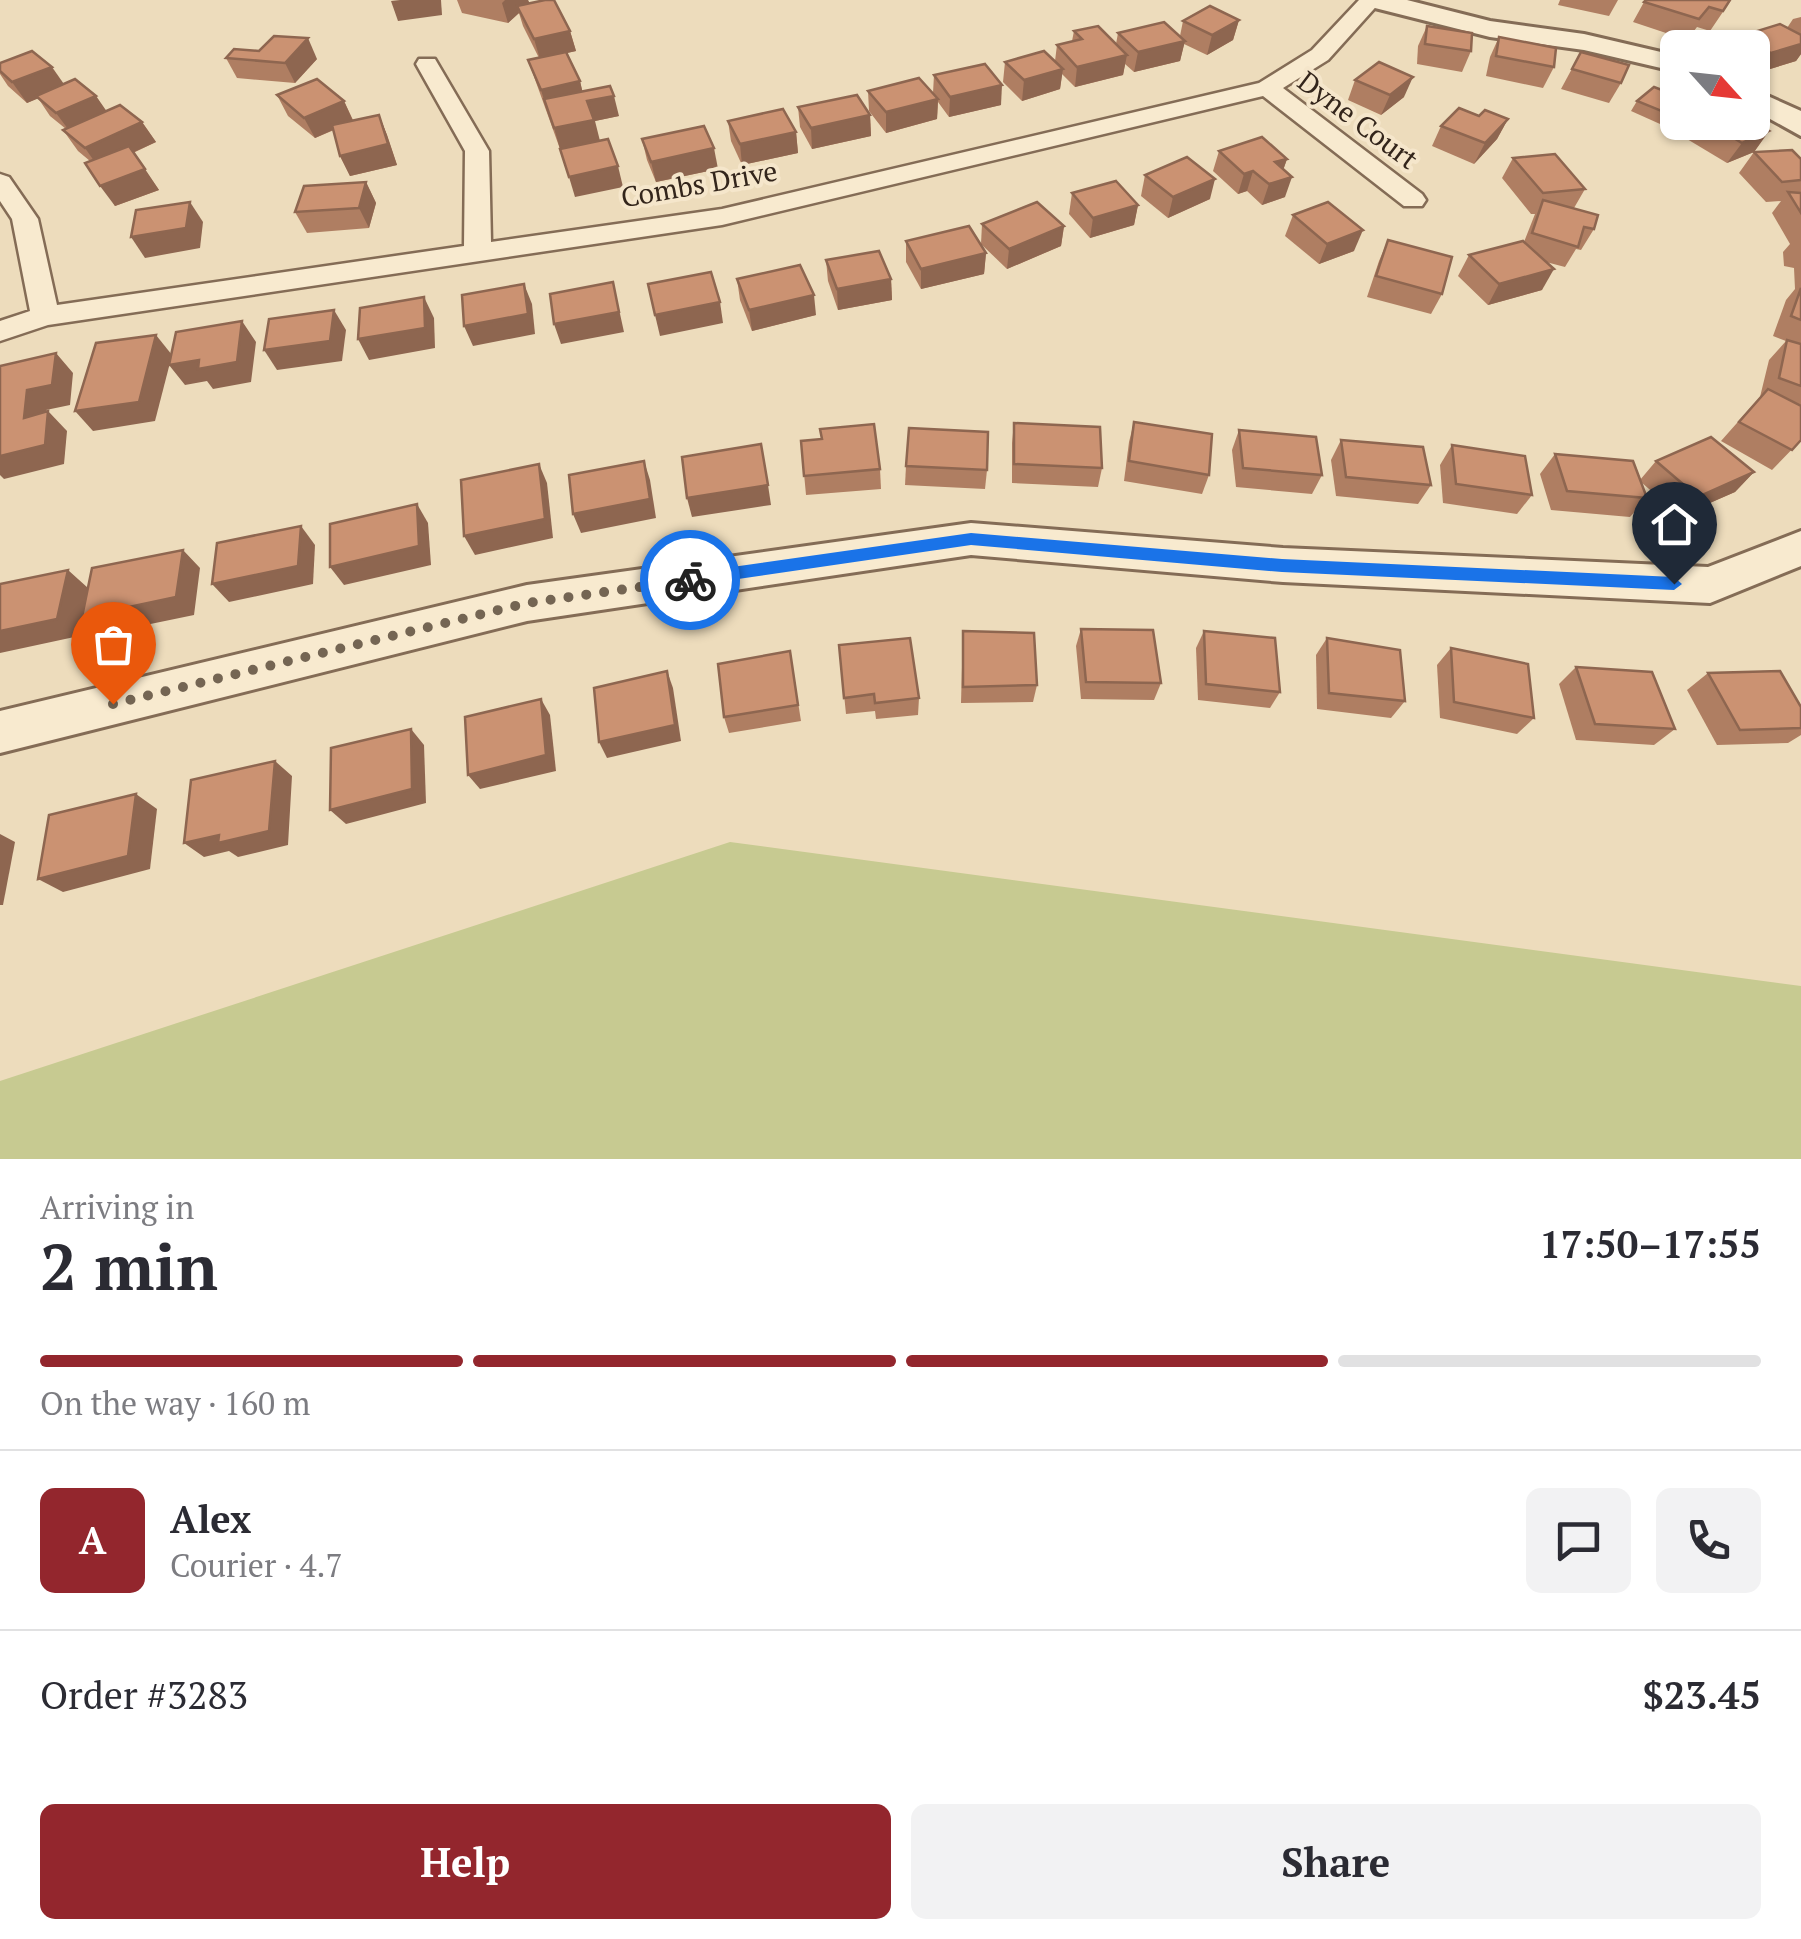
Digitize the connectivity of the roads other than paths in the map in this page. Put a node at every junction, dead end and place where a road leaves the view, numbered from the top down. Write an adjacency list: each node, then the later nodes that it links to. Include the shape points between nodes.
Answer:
1 (1373, 0): 2 (street); 4 (street, Combs Drive, via 1320,55)
2 (1660, 60)
3 (427, 64): 9 (street, via 476,151)
4 (1266, 88): 8 (street, Dyne Court); 9 (street, Combs Drive, via 722,217)
5 (1770, 106): 6 (street)
6 (1797, 118)
7 (0, 182): 10 (street, via 25,218)
8 (1413, 200)
9 (478, 252): 10 (street, Combs Drive)
10 (45, 316): 11 (street, Combs Drive)
11 (0, 331)
12 (1801, 548): 13 (street, via 1710,585 1282,566 971,539 527,603)
13 (0, 732)

